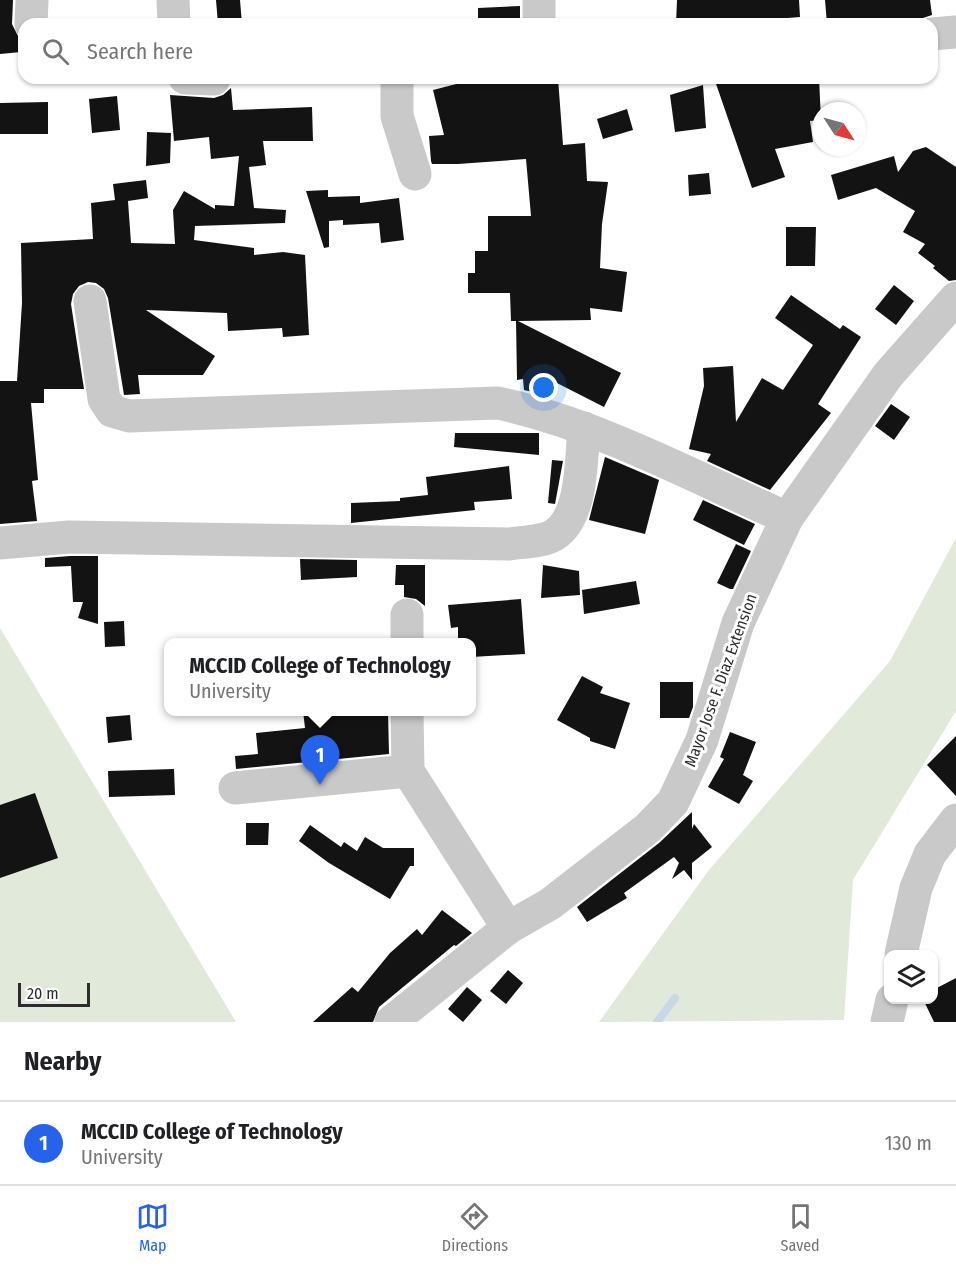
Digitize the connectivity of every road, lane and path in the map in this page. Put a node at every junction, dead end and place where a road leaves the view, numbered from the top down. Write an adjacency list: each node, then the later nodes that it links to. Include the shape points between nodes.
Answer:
1 (32, 0): 4 (street)
2 (173, 0): 5 (street)
3 (539, 0): 6 (street)
4 (31, 18)
5 (174, 18)
6 (539, 18)
7 (956, 32): 8 (street)
8 (938, 34)
9 (397, 84): 10 (street, via 397,116)
10 (415, 174)
11 (956, 298): 14 (street, Mayor Jose F. Diaz Extension, via 888,375)
12 (90, 301): 13 (street, via 104,399 112,411 129,416 498,402)
13 (584, 428): 14 (street); 15 (street, via 574,511 553,537 509,544 69,537)
14 (787, 518): 20 (street, Mayor Jose F. Diaz Extension, via 738,622 702,740 673,802 648,828 550,904)
15 (0, 543)
16 (407, 716): 17 (street)
17 (408, 771): 18 (street); 20 (street)
18 (235, 788)
19 (956, 820): 21 (street, via 930,854 916,888)
20 (508, 928): 23 (street, Mayor Jose F. Diaz Extension)
21 (902, 950)
22 (891, 1004): 24 (street)
23 (391, 1022)
24 (887, 1022)

